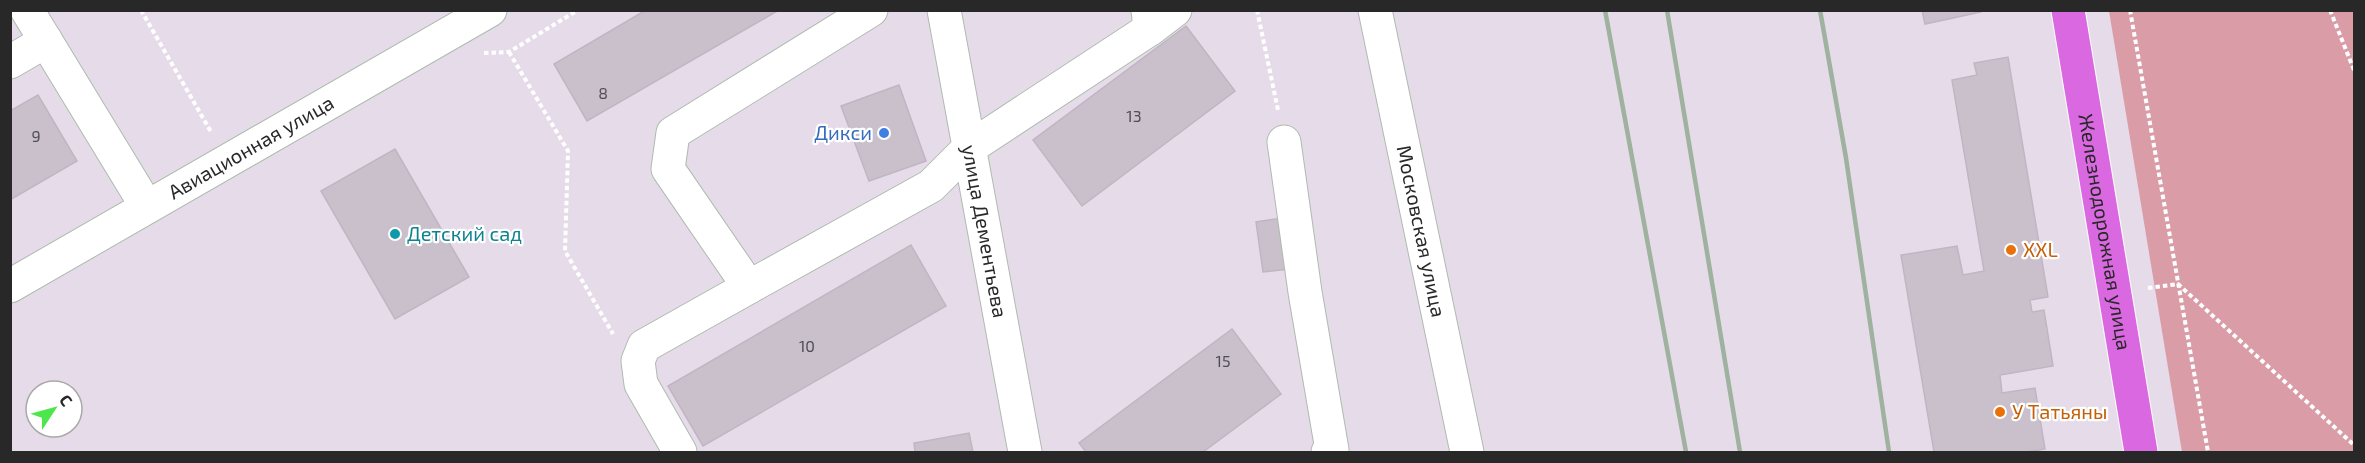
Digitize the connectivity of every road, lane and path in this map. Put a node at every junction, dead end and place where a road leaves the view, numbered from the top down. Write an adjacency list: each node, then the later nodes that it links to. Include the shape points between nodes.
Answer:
1 (27, 10): 12 (street)
2 (141, 10): 16 (path)
3 (490, 10): 19 (street, Авиационная улица)
4 (870, 10): 22 (street, via 673,133 668,169)
5 (944, 10): 18 (street, улица Дементьева)
6 (1257, 10): 17 (path)
7 (1375, 10): 29 (street, Московская улица)
8 (2068, 10): 30 (main road, Железнодорожная улица)
9 (2130, 10): 20 (path)
10 (2330, 10): 15 (path)
11 (1157, 17): 18 (street)
12 (46, 41): 14 (street); 19 (street)
13 (509, 52): 24 (path, via 568,152 565,251)
14 (10, 62)
15 (2355, 70)
16 (214, 137)
17 (1284, 142): 26 (street)
18 (969, 148): 22 (street, via 931,186); 28 (street, улица Дементьева)
19 (147, 207): 21 (street, Авиационная улица)
20 (2178, 284): 23 (path); 25 (path); 31 (path)
21 (10, 286)
22 (749, 287): 24 (street, via 644,346 638,360)
23 (2146, 288)
24 (641, 384): 27 (street)
25 (2355, 445)
26 (1331, 452)
27 (680, 453)
28 (1025, 453)
29 (1467, 453)
30 (2141, 453)
31 (2208, 453)

